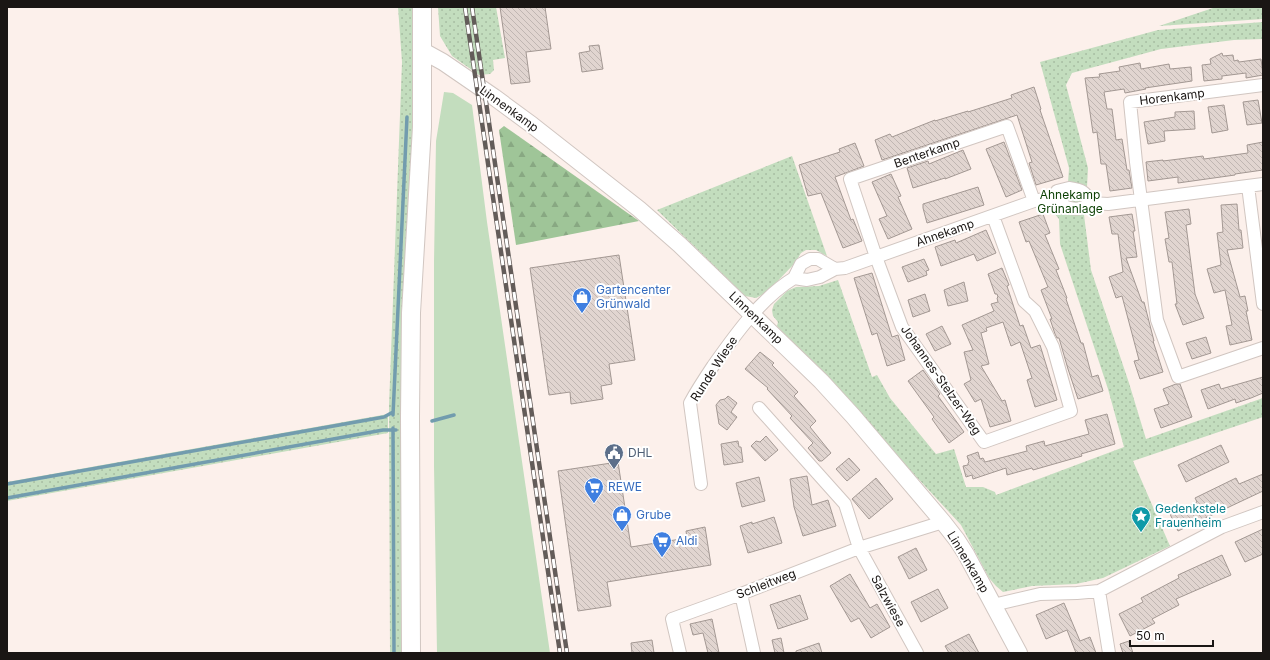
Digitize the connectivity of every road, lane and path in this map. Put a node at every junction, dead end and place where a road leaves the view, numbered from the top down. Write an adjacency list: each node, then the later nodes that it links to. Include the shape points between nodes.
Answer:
1 (422, 7): 2 (main road)
2 (423, 51): 15 (main road, Linnenkamp, via 494,97 613,187 680,245); 25 (main road, via 422,127 411,313)
3 (1263, 85): 7 (street, Horenkamp, via 1130,102)
4 (1263, 184): 5 (street)
5 (1248, 186): 7 (street); 14 (street)
6 (1055, 196): 8 (street, Ahnekamp); 9 (street, via 1058,204 1076,210); 9 (street, Ahnekamp, via 1057,191 1069,188 1081,190)
7 (1141, 199): 9 (street, via 1108,204); 16 (street, via 1158,320 1178,377)
8 (1034, 201): 10 (street, Ahnekamp); 11 (street, Benterkamp, via 1007,126 850,179)
9 (1091, 203)
10 (993, 216): 11 (street, Ahnekamp); 11 (street, Johannes-Stelzer-Weg, via 1024,301 1035,311 1053,347 1071,411 984,442 902,327)
11 (876, 257): 12 (street, Ahnekamp, via 845,268)
12 (834, 269): 13 (street, Ahnekamp, via 820,277 807,280); 13 (street, via 818,259 810,259 801,264)
13 (794, 278): 15 (street, Runde Wiese)
14 (1263, 304)
15 (753, 314): 18 (street, Runde Wiese, via 728,345 690,403); 20 (main road, Linnenkamp, via 853,416)
16 (1263, 348)
17 (759, 408): 21 (street, via 845,504)
18 (701, 484)
19 (1263, 512): 22 (street, via 1222,527)
20 (943, 522): 21 (street, Schleitweg); 24 (main road, Linnenkamp, via 966,554)
21 (859, 548): 23 (street, Schleitweg); 28 (street, Salzwiese)
22 (1099, 590): 24 (street, via 1040,594); 30 (street)
23 (741, 594): 26 (street, Schleitweg, via 672,619); 27 (street)
24 (993, 605): 29 (main road, Linnenkamp)
25 (411, 653)
26 (680, 653)
27 (754, 653)
28 (917, 653)
29 (1019, 653)
30 (1108, 653)

